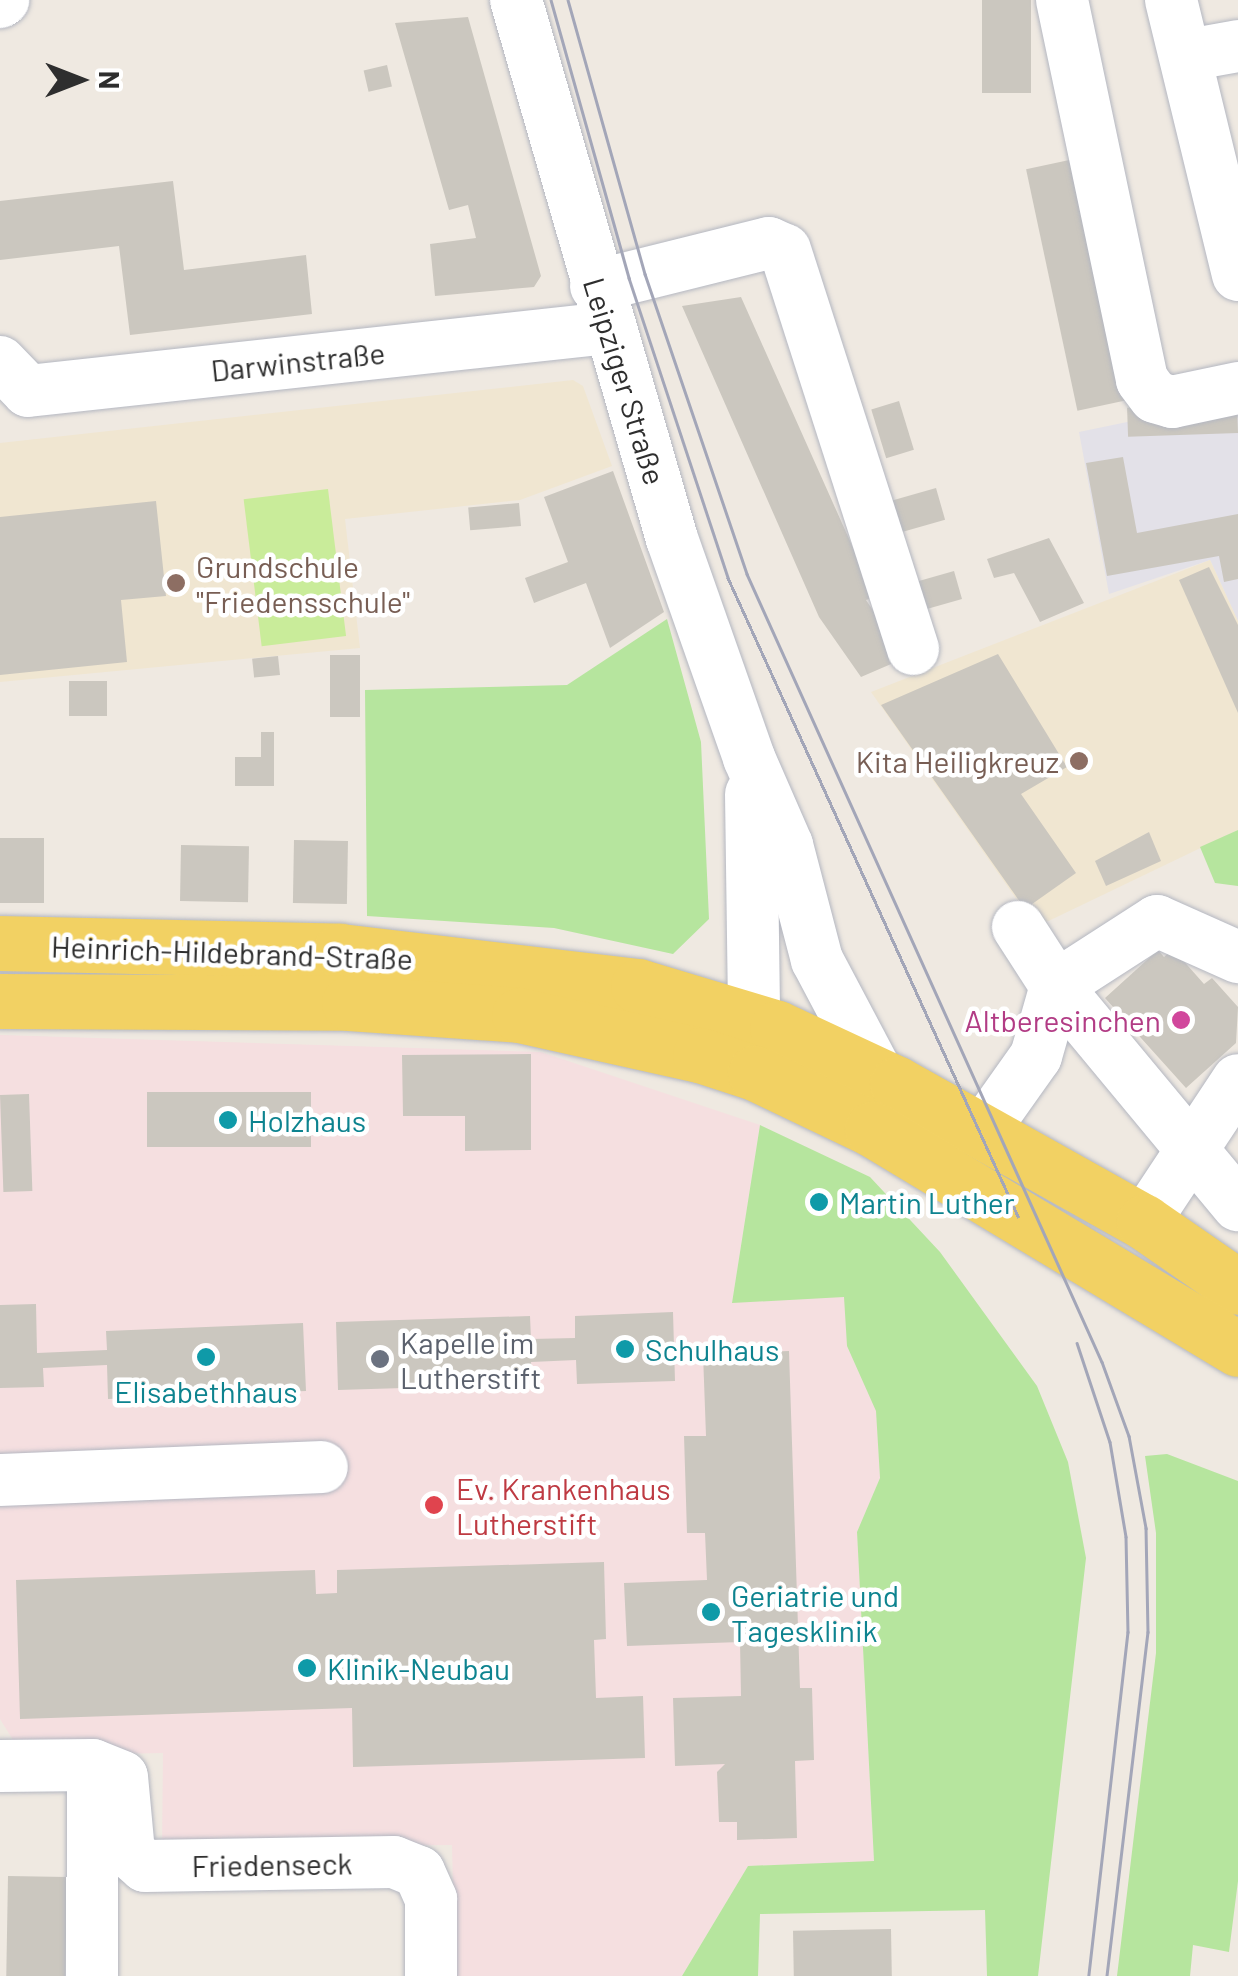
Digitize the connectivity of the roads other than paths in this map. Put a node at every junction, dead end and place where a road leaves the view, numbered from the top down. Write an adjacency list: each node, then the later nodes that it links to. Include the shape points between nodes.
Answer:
1 (516, 0): 6 (street, Leipziger Straße)
2 (1062, 0): 8 (street, via 1142,380 1155,398 1172,402)
3 (1171, 0): 4 (street)
4 (1213, 51): 5 (street)
5 (1238, 276)
6 (602, 307): 7 (street, Darwinstraße); 9 (street, Darwinstraße, via 769,243 785,250); 10 (street, Leipziger Straße)
7 (14, 377)
8 (1238, 388)
9 (912, 649)
10 (749, 758): 16 (street, Leipziger Straße); 17 (street, Leipziger Straße, via 787,846 822,972)
11 (1018, 927): 14 (street)
12 (0, 944): 16 (main road, Heinrich-Hildebrand-Straße, via 340,950 638,986)
13 (1238, 957): 14 (street, via 1157,921)
14 (1056, 986): 19 (street, via 1036,1056); 20 (street)
15 (0, 1001): 16 (main road, Heinrich-Hildebrand-Straße, via 350,1003 519,1014 634,1037)
16 (756, 1047): 17 (main road); 24 (main road, via 872,1130)
17 (878, 1075): 19 (main road)
18 (1238, 1080): 20 (street)
19 (985, 1128): 22 (main road)
20 (1192, 1153): 21 (street); 22 (street)
21 (1238, 1205)
22 (1144, 1222): 23 (main road)
23 (1238, 1287)
24 (1238, 1349)
25 (322, 1467): 26 (street)
26 (0, 1480)
27 (0, 1766): 28 (street)
28 (93, 1766): 29 (street); 30 (street, Friedenseck, via 122,1777 128,1852 145,1866 394,1862 418,1872 431,1899)
29 (92, 1976)
30 (431, 1976)

